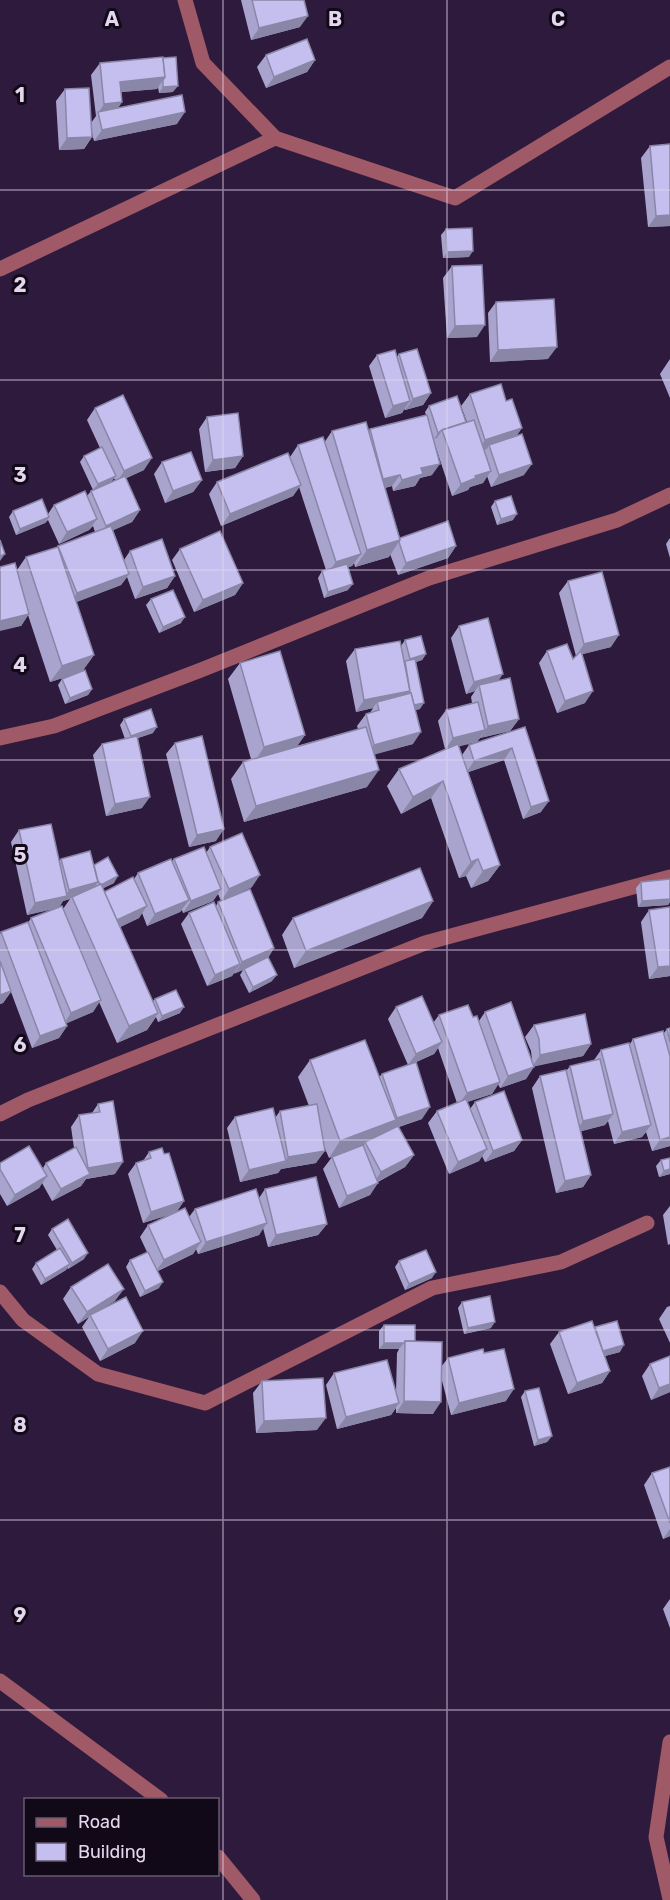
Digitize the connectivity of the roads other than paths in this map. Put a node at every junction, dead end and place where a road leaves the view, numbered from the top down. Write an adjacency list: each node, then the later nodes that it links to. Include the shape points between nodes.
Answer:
1 (185, 0): 3 (street, via 203,63)
2 (670, 67): 3 (street, via 455,198)
3 (275, 138): 4 (street)
4 (0, 269)
5 (670, 495): 6 (street, via 617,520 429,578 54,726)
6 (0, 738)
7 (670, 877): 8 (street, via 425,943)
8 (0, 1114)
9 (647, 1223): 10 (street, via 561,1262 432,1288 205,1403 98,1374 23,1320)
10 (0, 1292)
11 (0, 1680): 13 (street)
12 (670, 1742): 15 (street, via 656,1837)
13 (158, 1798)
14 (219, 1858): 16 (street)
15 (670, 1899)
16 (254, 1900)

